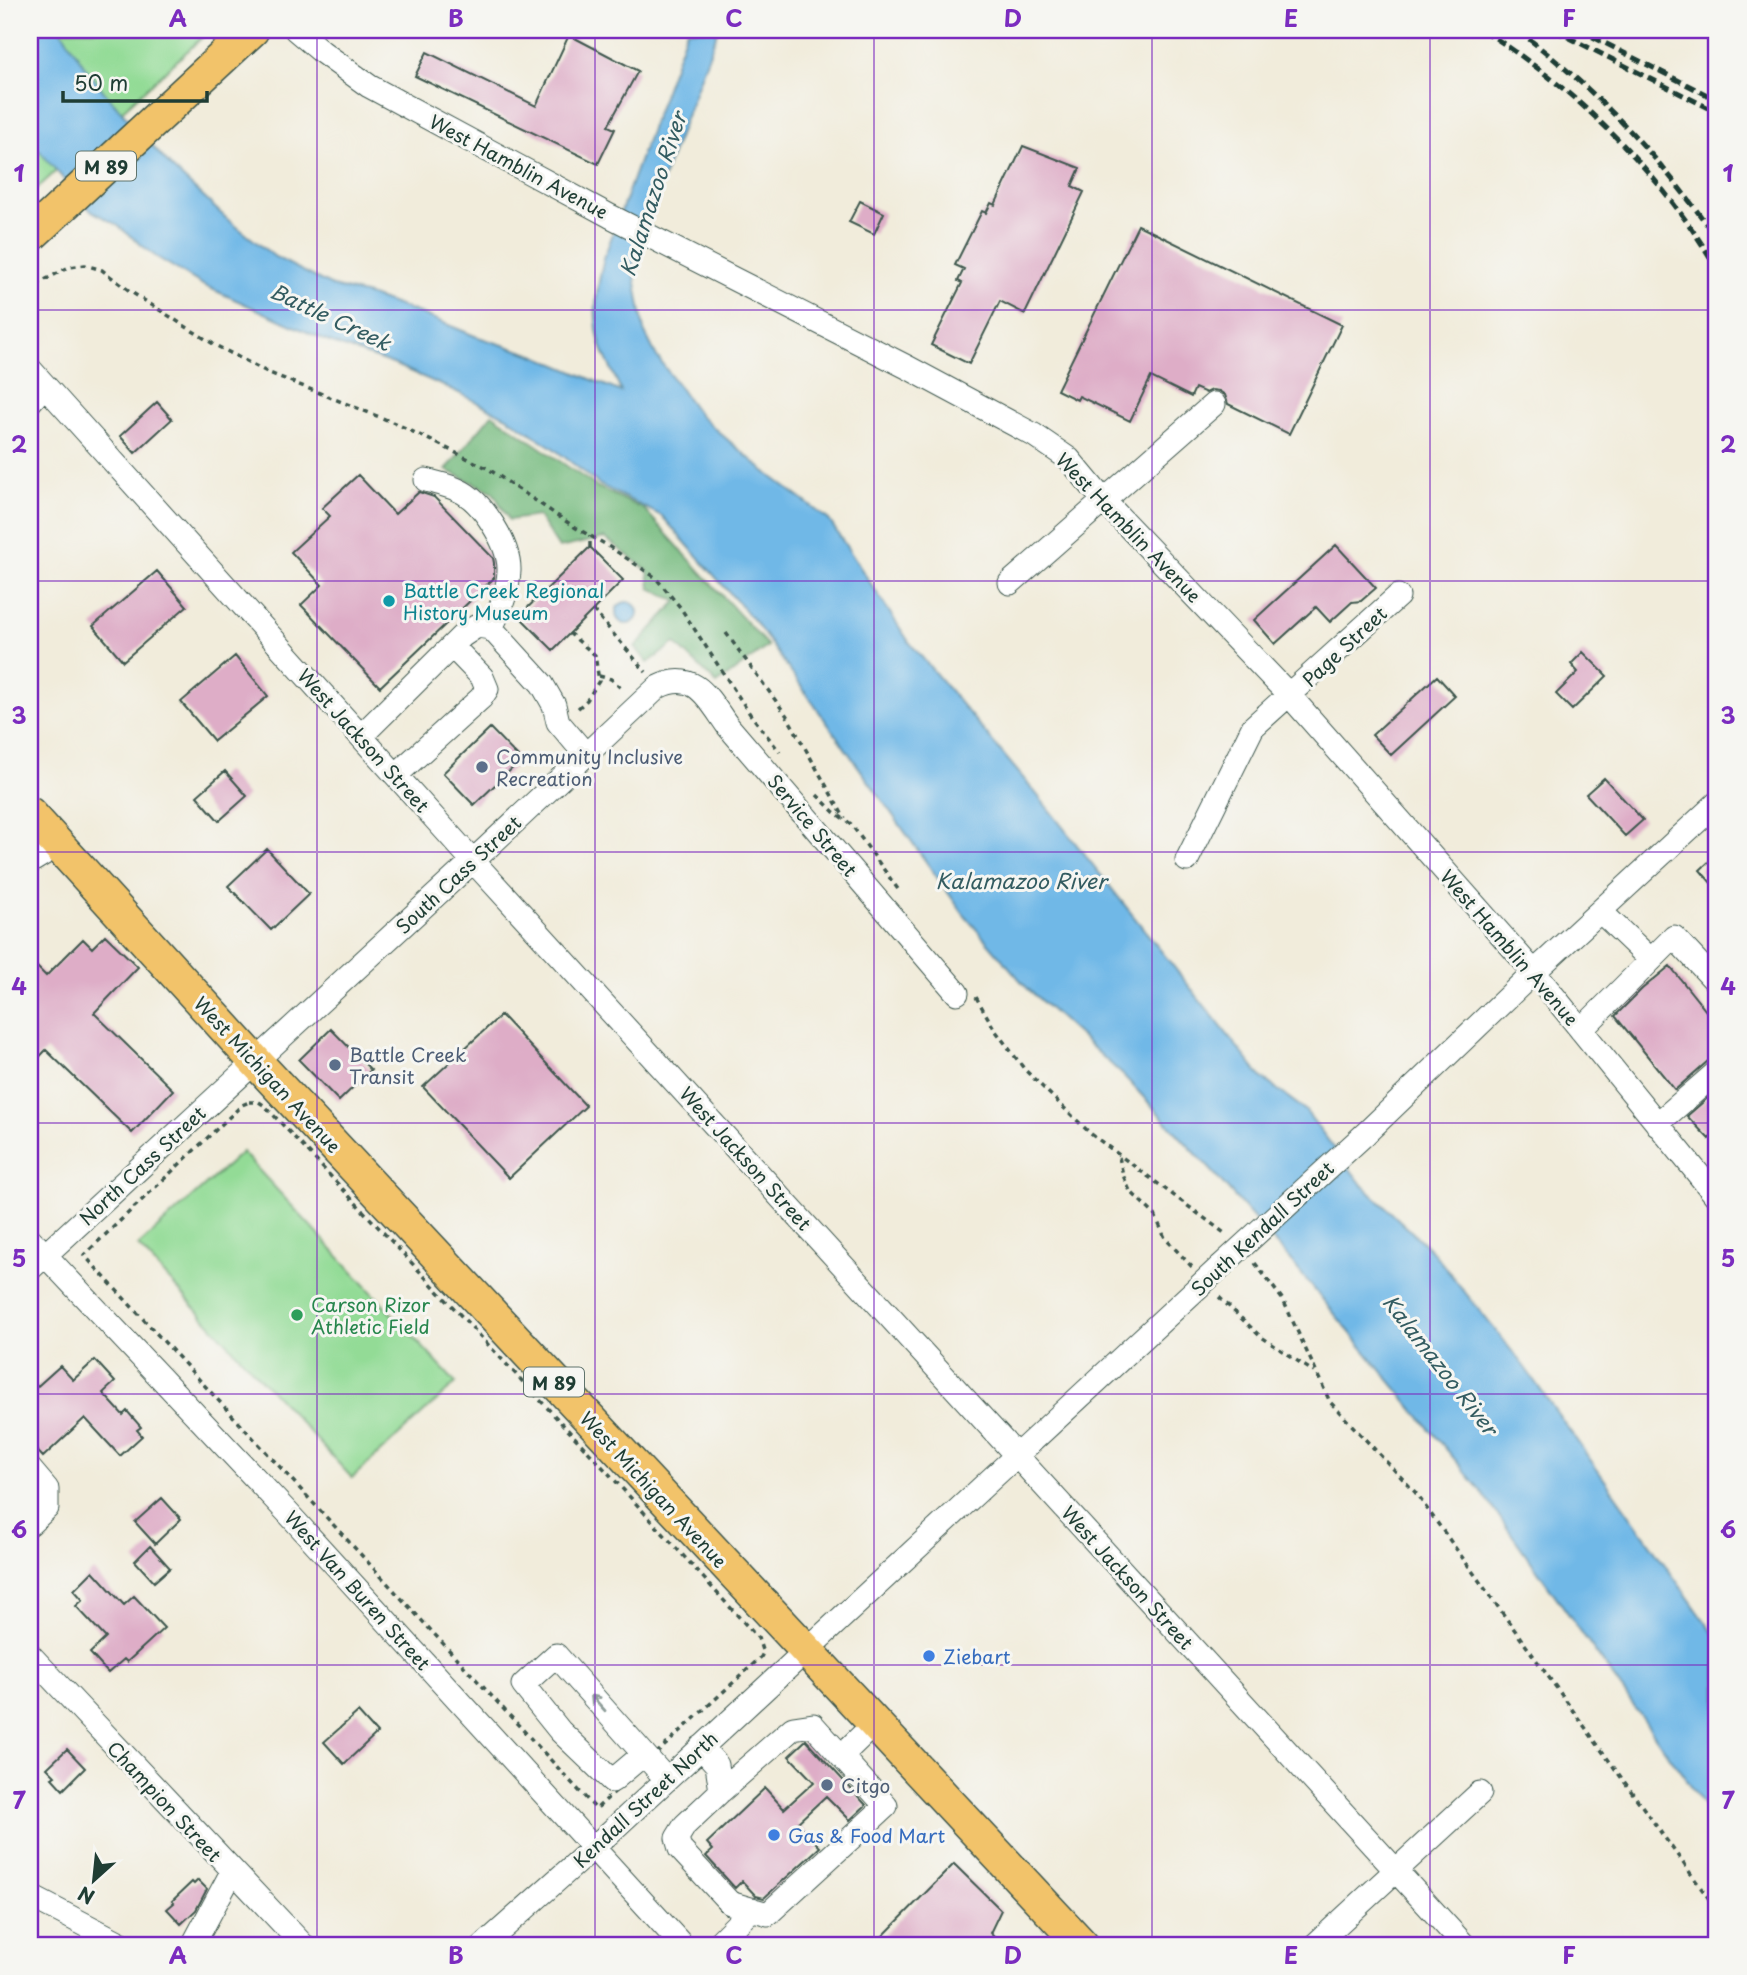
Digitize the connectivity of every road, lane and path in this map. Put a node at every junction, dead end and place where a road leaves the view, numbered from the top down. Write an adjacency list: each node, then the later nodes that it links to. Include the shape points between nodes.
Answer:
1 (252, 30): 3 (highway, M 89)
2 (296, 30): 7 (street, West Hamblin Avenue, via 369,86 1034,435 1069,459)
3 (40, 227)
4 (35, 386): 22 (street, West Jackson Street)
5 (1214, 404): 7 (street)
6 (426, 480): 13 (street, via 460,490 483,509 505,549 509,574)
7 (1104, 500): 10 (street); 19 (street, West Hamblin Avenue)
8 (590, 536): 9 (path)
9 (590, 547)
10 (1010, 583)
11 (1398, 596): 19 (street, Page Street)
12 (593, 610): 18 (path)
13 (491, 628): 16 (street, via 477,626); 23 (street, via 542,684 558,722)
14 (726, 633): 27 (path, via 787,716)
15 (569, 634): 17 (path, via 595,655)
16 (452, 646): 22 (street); 24 (street, via 482,677 487,689)
17 (599, 676): 20 (path, via 617,683); 21 (path, via 587,700)
18 (659, 686): 20 (street, South Cass Street); 36 (street, Service Street, via 676,680 692,682 705,695)
19 (1290, 696): 29 (street, Page Street, via 1253,727); 34 (street, West Hamblin Avenue)
20 (637, 707): 23 (street, South Cass Street)
21 (573, 713)
22 (361, 736): 24 (street, West Jackson Street)
23 (586, 755): 30 (street, South Cass Street)
24 (396, 775): 30 (street, West Jackson Street)
25 (1717, 803): 32 (street, South Kendall Street)
26 (30, 814): 28 (highway, West Michigan Avenue / M 89)
27 (846, 821)
28 (58, 845): 31 (street); 38 (highway, West Michigan Avenue / M 89)
29 (1187, 860)
30 (473, 861): 38 (street, South Cass Street); 43 (street, West Jackson Street)
31 (30, 862)
32 (1600, 911): 33 (street); 34 (street, South Kendall Street)
33 (1651, 960): 35 (street, via 1674,937); 37 (street)
34 (1534, 972): 37 (street, West Hamblin Avenue); 43 (street, South Kendall Street, bridge)
35 (1717, 983)
36 (957, 993)
37 (1581, 1030): 40 (street, West Hamblin Avenue)
38 (255, 1061): 42 (street, North Cass Street); 46 (highway, West Michigan Avenue / M 89)
39 (1717, 1072): 40 (street)
40 (1657, 1124): 41 (street, West Hamblin Avenue)
41 (1717, 1197)
42 (35, 1254): 55 (street, West Van Buren Street, via 287,1512)
43 (1018, 1455): 46 (street, South Kendall Street); 56 (street, West Jackson Street)
44 (30, 1469): 45 (street, via 47,1489 47,1508)
45 (30, 1524)
46 (804, 1650): 48 (highway, West Michigan Avenue / M 89); 49 (street, Kendall Street North)
47 (30, 1655): 57 (street, Champion Street)
48 (874, 1724): 50 (street); 66 (highway, West Michigan Avenue / M 89)
49 (701, 1746): 52 (street, Kendall Street North); 53 (street, via 717,1765)
50 (841, 1756): 53 (street, via 813,1725 793,1728); 59 (street, via 886,1806 768,1914)
51 (647, 1757): 51 (street, one-way to 51, via 556,1655 523,1685 612,1781); 51 (path, via 596,1809 84,1255 242,1105 259,1102 265,1106 758,1638 761,1657); 52 (street)
52 (666, 1779): 55 (street, Kendall Street North)
53 (720, 1791): 59 (street, via 677,1838 680,1849 730,1903)
54 (1480, 1793): 56 (street)
55 (592, 1849): 63 (street, Kendall Street North); 64 (street, West Van Buren Street)
56 (1396, 1871): 67 (street); 68 (street, West Jackson Street)
57 (232, 1872): 61 (street); 62 (street, Champion Street)
58 (30, 1896): 60 (street)
59 (752, 1909): 65 (street)
60 (124, 1945)
61 (193, 1945)
62 (303, 1945)
63 (484, 1945)
64 (682, 1945)
65 (716, 1945)
66 (1082, 1945)
67 (1315, 1945)
68 (1464, 1945)

